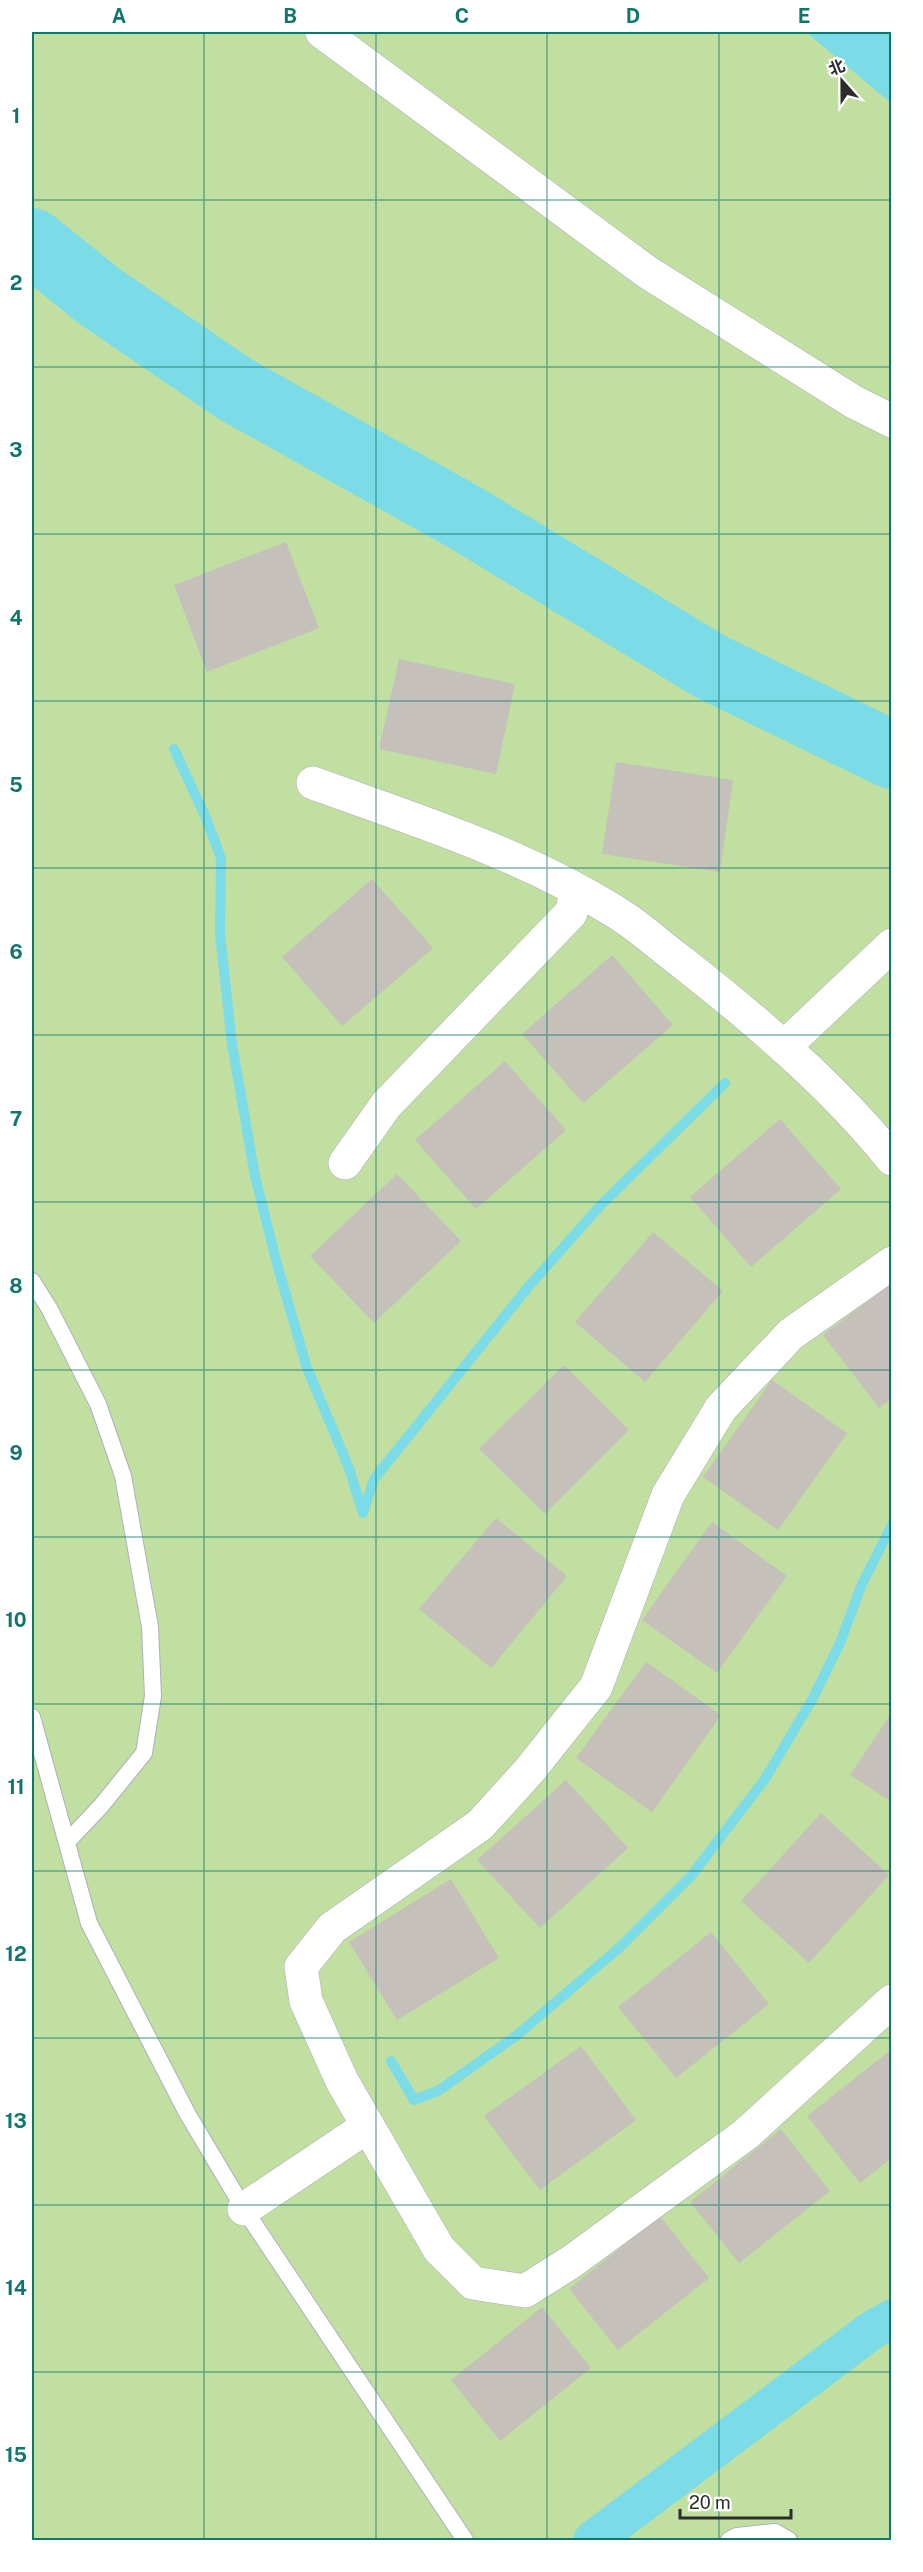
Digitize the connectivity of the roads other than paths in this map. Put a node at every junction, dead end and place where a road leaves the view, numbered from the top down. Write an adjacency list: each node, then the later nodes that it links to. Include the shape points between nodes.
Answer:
1 (322, 32): 2 (street, via 647,272 854,402)
2 (891, 421)
3 (313, 783): 4 (street, via 474,841)
4 (577, 891): 6 (street, via 615,911); 8 (street, via 571,913 386,1105)
5 (891, 945): 6 (street)
6 (784, 1047): 7 (street, via 860,1119)
7 (891, 1159)
8 (345, 1162)
9 (891, 1263): 14 (street, via 790,1334 721,1408 668,1495 596,1687 529,1771 480,1825 332,1928 301,1967 306,2001 342,2081)
10 (32, 1281): 12 (lane, via 98,1404 123,1476 150,1627 153,1696 144,1754)
11 (32, 1717): 12 (lane)
12 (67, 1842): 15 (lane, via 89,1923 187,2113)
13 (891, 2001): 14 (street, via 746,2134 525,2291 473,2283 439,2249)
14 (368, 2126): 15 (street)
15 (244, 2209): 16 (lane)
16 (465, 2541)
17 (729, 2541): 18 (lane, via 737,2536 775,2532)
18 (789, 2541)

